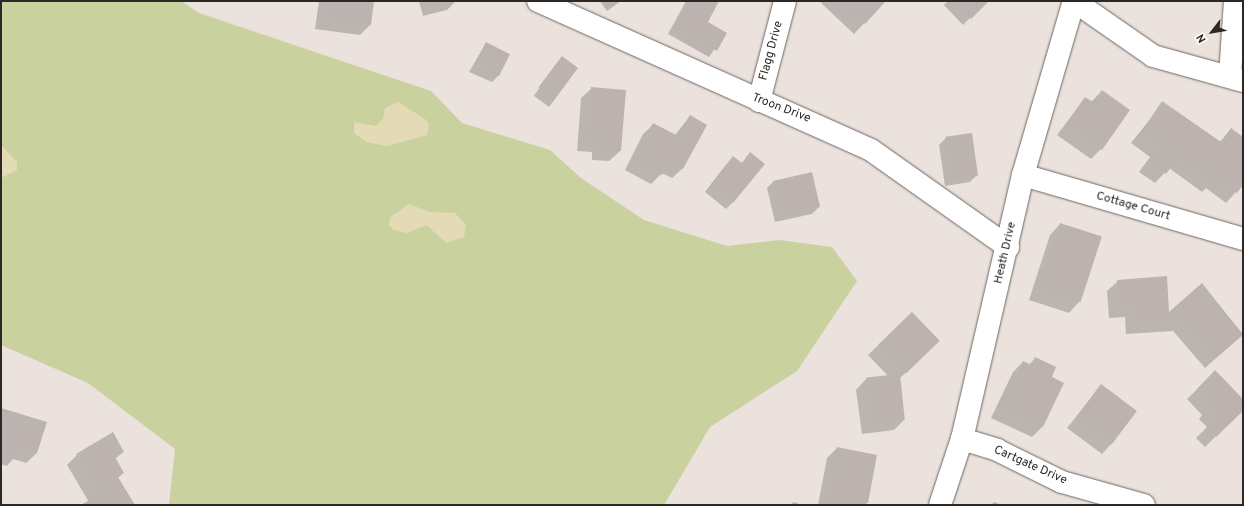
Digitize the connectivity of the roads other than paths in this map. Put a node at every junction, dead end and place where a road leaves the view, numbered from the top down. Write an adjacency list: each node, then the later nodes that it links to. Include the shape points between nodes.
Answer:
1 (538, 1): 6 (street, Troon Drive)
2 (785, 1): 6 (street, Flagg Drive)
3 (1074, 1): 5 (street, via 1152,56); 7 (street, Heath Drive)
4 (1234, 1): 5 (street)
5 (1237, 79)
6 (759, 102): 9 (street, Troon Drive, via 800,115 871,150)
7 (1023, 175): 8 (street, Cottage Court); 9 (street, Heath Drive)
8 (1243, 239)
9 (1008, 247): 10 (street, Heath Drive)
10 (962, 439): 11 (street, Heath Drive); 12 (street, Cartgate Drive, via 997,450 1062,482)
11 (940, 505)
12 (1144, 505)

